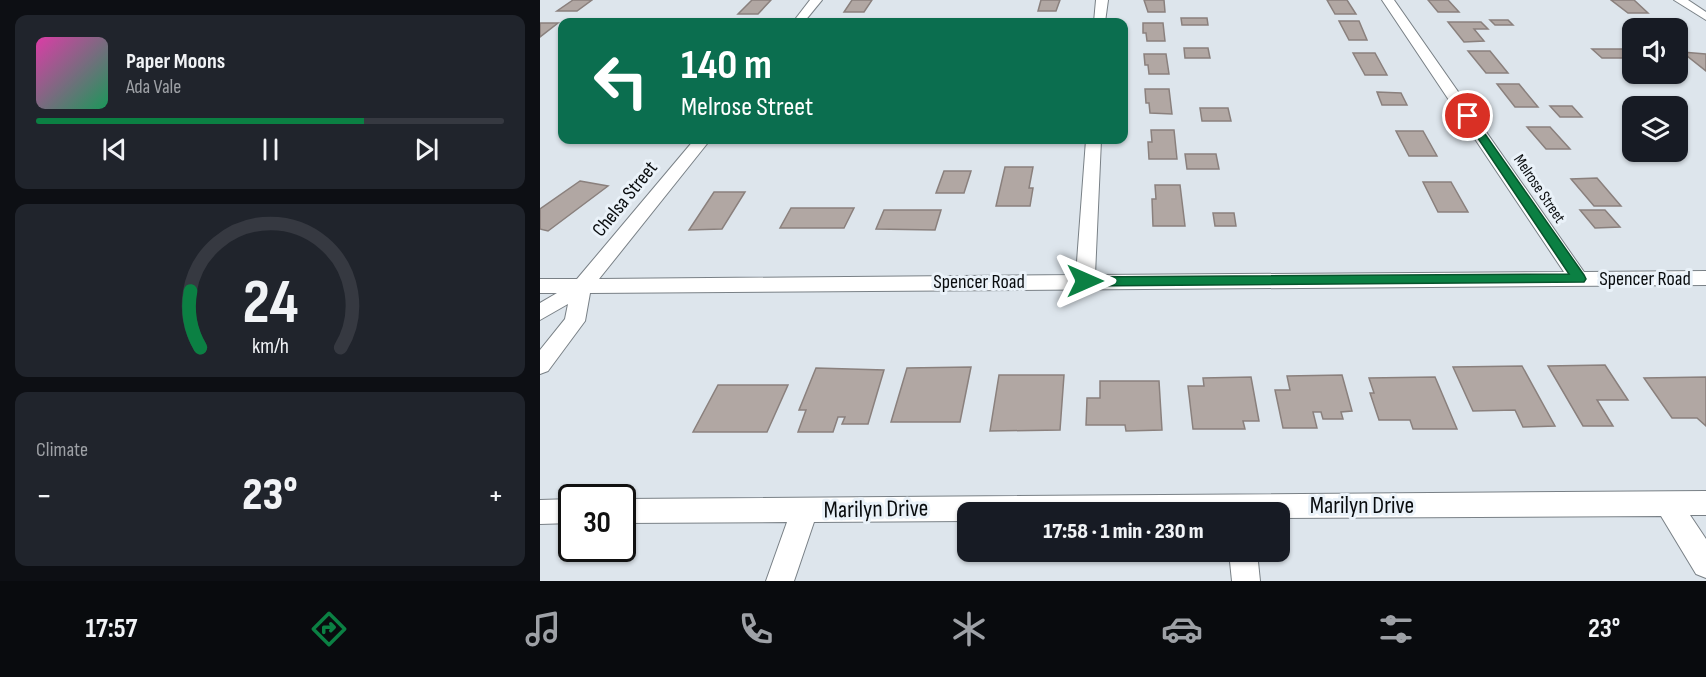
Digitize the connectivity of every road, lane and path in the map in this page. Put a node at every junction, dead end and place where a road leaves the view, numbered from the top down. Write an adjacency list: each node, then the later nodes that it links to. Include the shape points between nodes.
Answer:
1 (816, 0): 6 (street)
2 (1101, 0): 7 (street)
3 (1388, 0): 11 (street, Melrose Street)
4 (1680, 0): 5 (street)
5 (1706, 17)
6 (801, 18)
7 (1100, 18)
8 (699, 144): 14 (street, Chelsa Street)
9 (1093, 144): 12 (street)
10 (1706, 278): 11 (street, Spencer Road)
11 (1579, 279): 12 (street, Spencer Road)
12 (1085, 281): 14 (street, Spencer Road)
13 (540, 286): 14 (street, Spencer Road)
14 (582, 286): 15 (street); 16 (street, via 575,321)
15 (540, 313)
16 (540, 365)
17 (1706, 503): 18 (street, Marilyn Drive)
18 (1668, 504): 19 (street, Marilyn Drive); 26 (street)
19 (1290, 508)
20 (805, 510): 21 (street, Marilyn Drive); 23 (street, Marilyn Drive); 27 (street)
21 (957, 510)
22 (558, 511): 24 (street)
23 (636, 511)
24 (540, 512)
25 (1244, 562): 28 (street)
26 (1706, 564)
27 (780, 581)
28 (1246, 581)

